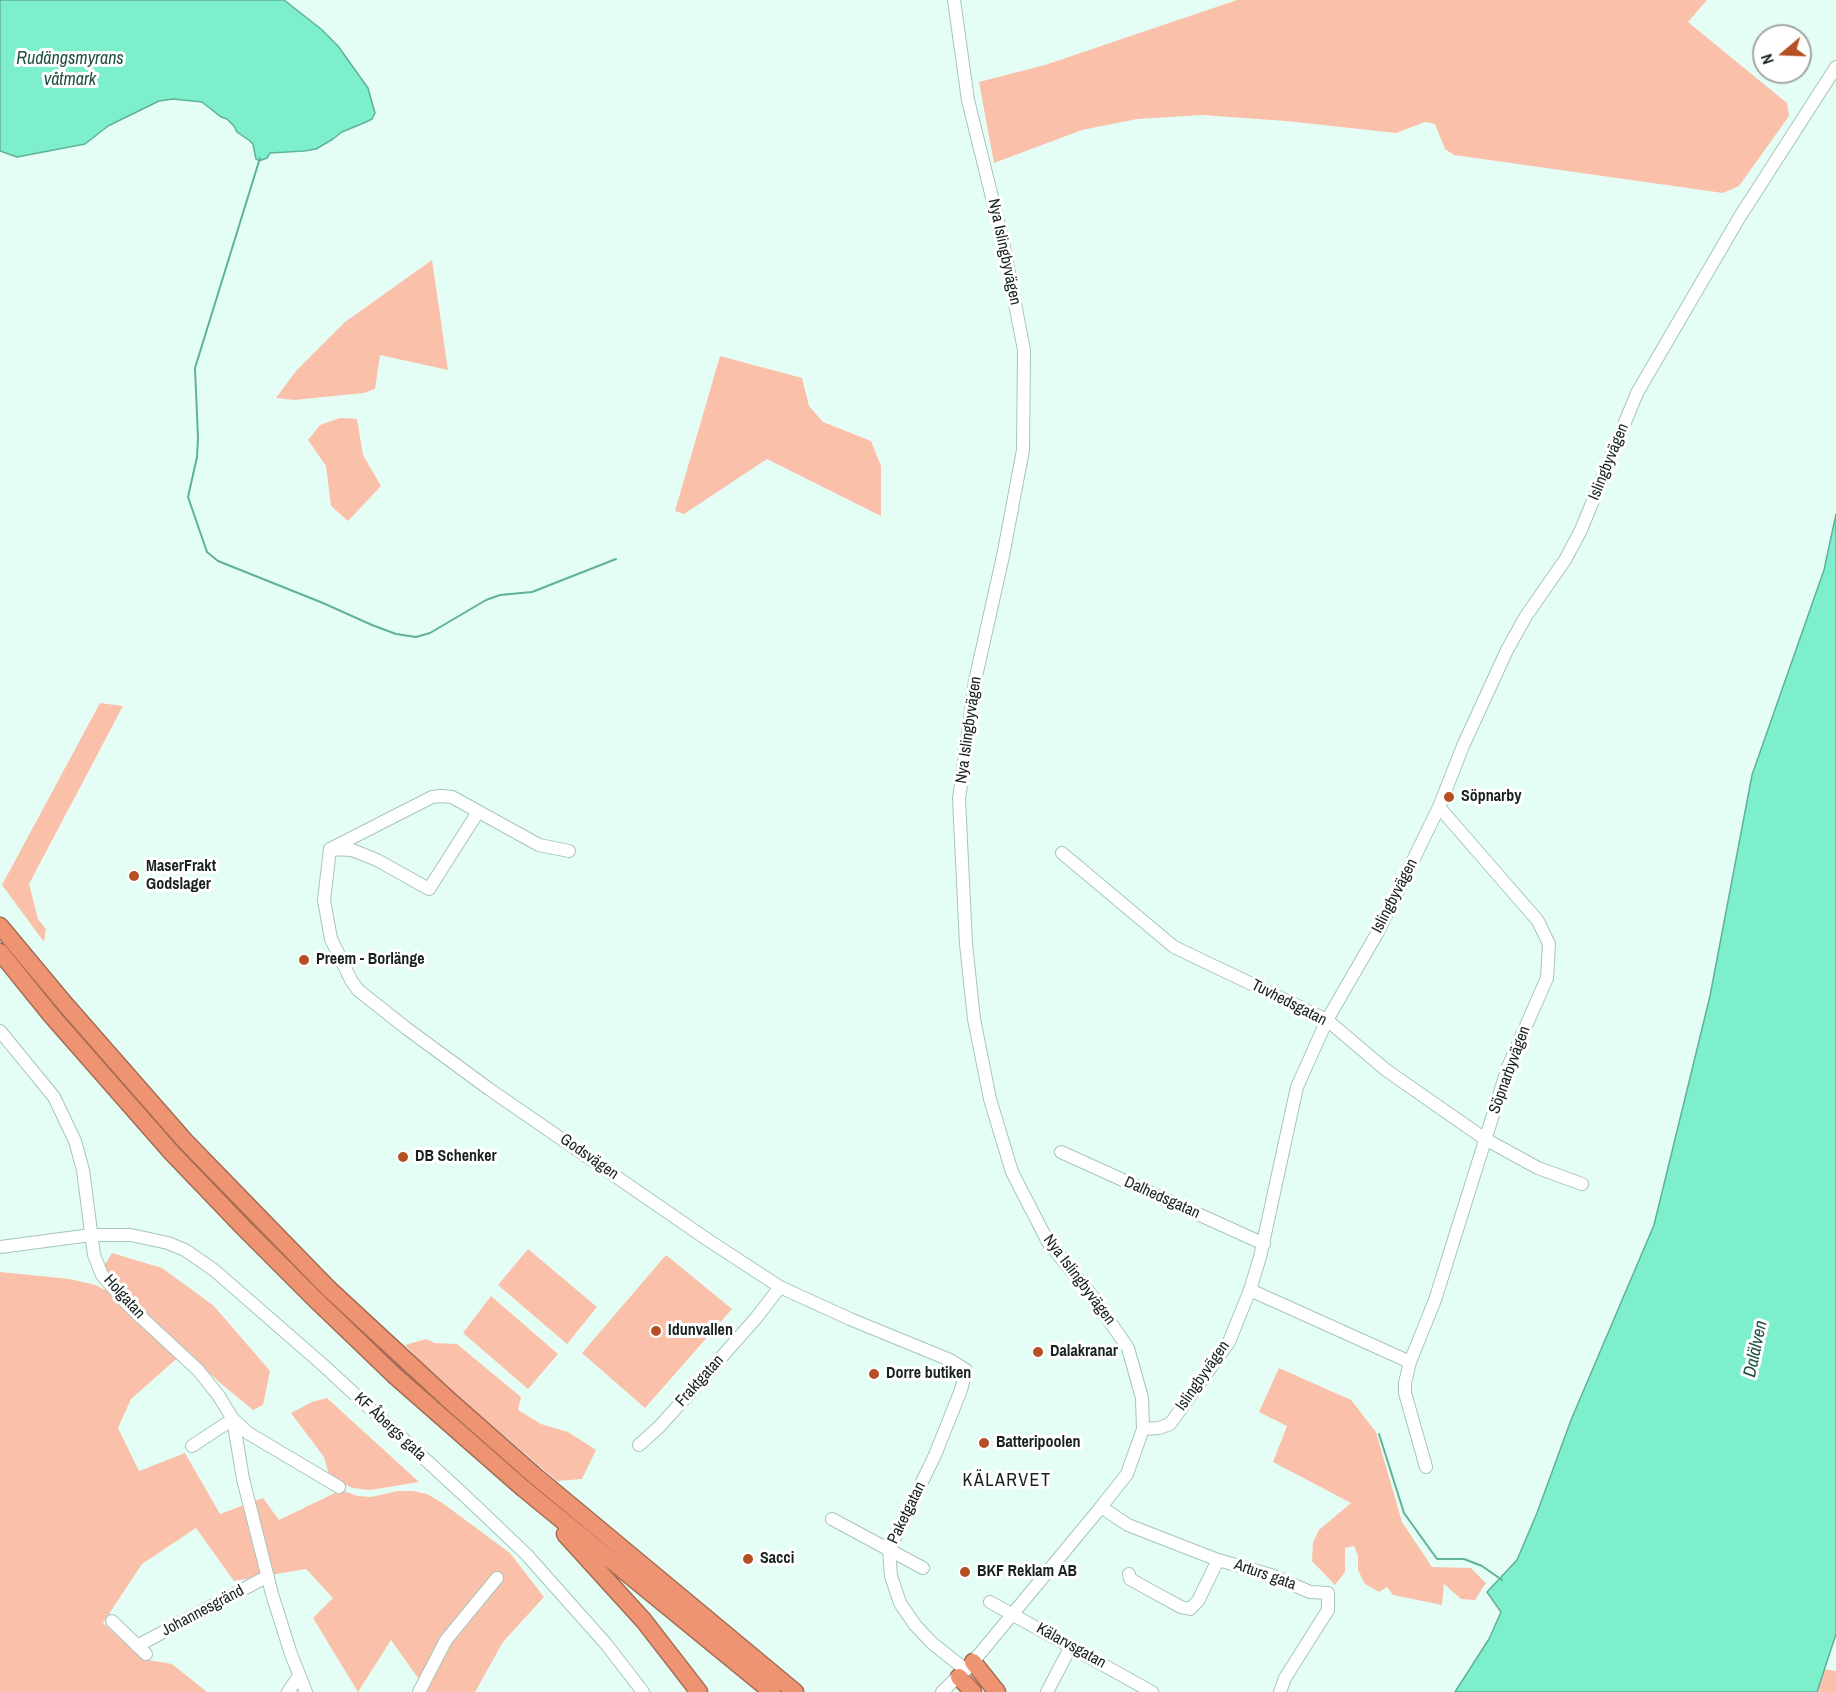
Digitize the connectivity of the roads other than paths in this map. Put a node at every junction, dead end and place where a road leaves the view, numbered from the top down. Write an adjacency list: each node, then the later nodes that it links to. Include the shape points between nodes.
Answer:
1 (954, 0): 23 (street, Nya Islingbyvägen, via 969,100 1024,350 1023,450 975,681 959,799 974,1019 990,1100 1012,1172 1048,1242 1128,1348 1142,1398)
2 (1836, 67): 3 (street, Islingbyvägen, via 1739,218 1637,393 1581,530 1507,650)
3 (1439, 807): 10 (street, Islingbyvägen, via 1379,930); 12 (street, Söpnarbyvägen, via 1538,921 1549,944 1547,978 1508,1067)
4 (478, 812): 5 (street, via 452,797 432,796); 5 (street, via 429,889 377,860 352,850); 6 (street, via 539,845)
5 (330, 849): 18 (street, Godsvägen, via 324,900 332,939 358,990 489,1089)
6 (569, 851)
7 (1062, 853): 10 (street, Tuvhedsgatan, via 1174,947)
8 (0, 926): 49 (highway, via 185,1141 338,1297 534,1475)
9 (0, 952): 28 (highway, via 172,1153 242,1226 394,1375)
10 (1327, 1020): 12 (street, Tuvhedsgatan, via 1386,1070); 16 (street, Islingbyvägen, via 1297,1087)
11 (0, 1031): 15 (street, Holgatan, via 54,1097 75,1141 83,1170)
12 (1485, 1139): 14 (street, Tuvhedsgatan, via 1538,1168); 20 (street, Söpnarbyvägen, via 1435,1300)
13 (1061, 1152): 16 (street, Dalhedsgatan)
14 (1582, 1184)
15 (91, 1235): 17 (street); 22 (street, Holgatan, via 98,1264 108,1283 198,1370); 46 (street, KF Åbergs gata, via 131,1235 168,1243 225,1278 526,1554)
16 (1264, 1244): 19 (street, Islingbyvägen)
17 (0, 1247)
18 (780, 1287): 21 (street, Godsvägen); 24 (street, Fraktgatan, via 697,1385)
19 (1250, 1290): 20 (street); 23 (street, Islingbyvägen, via 1228,1342 1170,1424)
20 (1410, 1362): 26 (street, Söpnarbyvägen, via 1405,1393)
21 (966, 1370): 31 (street, Paketgatan, via 934,1455)
22 (233, 1419): 25 (street); 27 (street, Holgatan, via 248,1433); 35 (street, Holgatan, via 243,1479)
23 (1143, 1429): 29 (street, via 1127,1474)
24 (639, 1445)
25 (192, 1446)
26 (1426, 1467)
27 (339, 1487)
28 (524, 1489): 47 (highway, via 644,1621); 48 (highway)
29 (1101, 1507): 32 (street, Arturs gata, via 1128,1525); 38 (street)
30 (832, 1519): 31 (street)
31 (889, 1550): 33 (street); 41 (street, Paketgatan, via 891,1576 900,1603 932,1643)
32 (1218, 1560): 34 (street, via 1190,1609 1130,1579); 55 (street, Arturs gata, via 1271,1575 1310,1592 1328,1593 1328,1610)
33 (923, 1568)
34 (1129, 1574)
35 (268, 1576): 39 (street, Johannesgränd, via 142,1650); 42 (street, Holgatan)
36 (497, 1578): 45 (street, via 446,1640)
37 (990, 1602): 38 (street, Kälarvsgatan)
38 (1013, 1615): 40 (street, Kälarvsgatan); 41 (street)
39 (112, 1622)
40 (1071, 1646): 53 (street); 54 (street, Kälarvsgatan)
41 (966, 1670): 50 (street); 51 (highway); 52 (highway)
42 (299, 1676): 43 (street); 44 (street, Holgatan)
43 (288, 1692)
44 (306, 1692)
45 (419, 1692)
46 (643, 1692)
47 (699, 1692)
48 (772, 1692)
49 (795, 1692)
50 (942, 1692)
51 (973, 1692)
52 (997, 1692)
53 (1047, 1692)
54 (1152, 1692)
55 (1280, 1692)

